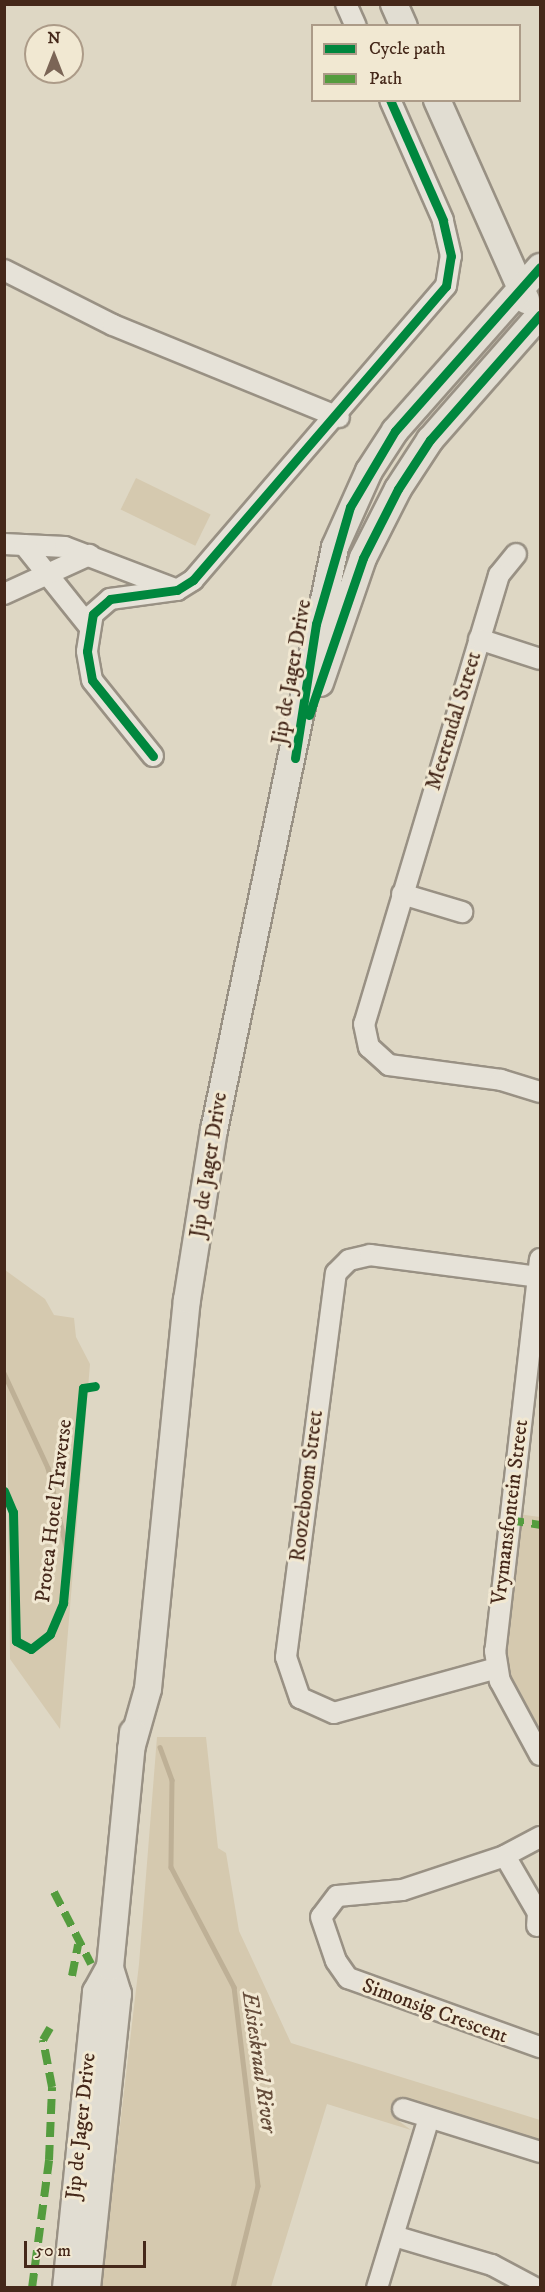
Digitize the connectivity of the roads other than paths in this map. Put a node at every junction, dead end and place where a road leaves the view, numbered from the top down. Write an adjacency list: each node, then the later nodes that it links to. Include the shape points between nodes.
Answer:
1 (346, 4): 3 (street)
2 (394, 4): 4 (main road)
3 (355, 24)
4 (403, 24)
5 (391, 102): 11 (street, via 443,220 450,270 436,303)
6 (438, 102): 9 (main road)
7 (540, 267): 9 (main road, Jip de Jager Drive)
8 (4, 270): 11 (street, via 113,325)
9 (520, 288): 10 (main road); 22 (main road, Jip de Jager Drive, via 395,431 350,507 316,624)
10 (539, 322): 22 (main road, Jip de Jager Drive, via 430,440 378,525)
11 (339, 417): 16 (street, via 193,580)
12 (14, 545): 14 (street, via 47,544); 15 (street)
13 (516, 554): 19 (street, Meerendal Street, via 502,568)
14 (89, 555): 15 (street); 16 (street)
15 (43, 573): 17 (street); 18 (street)
16 (177, 590): 18 (street, via 110,599)
17 (4, 594)
18 (89, 626): 21 (street, via 92,680)
19 (478, 639): 20 (street); 23 (street, Meerendal Street)
20 (540, 659)
21 (153, 756)
22 (295, 758): 32 (main road, Jip de Jager Drive, via 214,1130 187,1300 148,1689 131,1749)
23 (402, 894): 24 (street); 25 (street, Meerendal Street, via 365,1016 369,1047 397,1067 501,1080)
24 (462, 912)
25 (540, 1092)
26 (540, 1271): 27 (street, Vrymansfontein Street, via 495,1636); 27 (street, Roozeboom Street, via 370,1255 349,1260 336,1273 286,1657 300,1698 334,1713)
27 (497, 1668): 28 (street, Vrymansfontein Street)
28 (540, 1755)
29 (540, 1837): 30 (street, Simonsig Crescent)
30 (505, 1856): 31 (street, via 538,1913); 33 (street, Simonsig Crescent, via 402,1890 337,1896 321,1917 336,1961 348,1978)
31 (537, 1926)
32 (110, 1967): 38 (main road, Jip de Jager Drive, via 96,1992); 39 (main road, Jip de Jager Drive, via 118,1994)
33 (540, 2047)
34 (403, 2109): 35 (street)
35 (429, 2118): 36 (street); 37 (street)
36 (540, 2152)
37 (394, 2236): 40 (street); 41 (street, via 492,2265)
38 (66, 2288)
39 (87, 2288)
40 (377, 2288)
41 (535, 2288)

